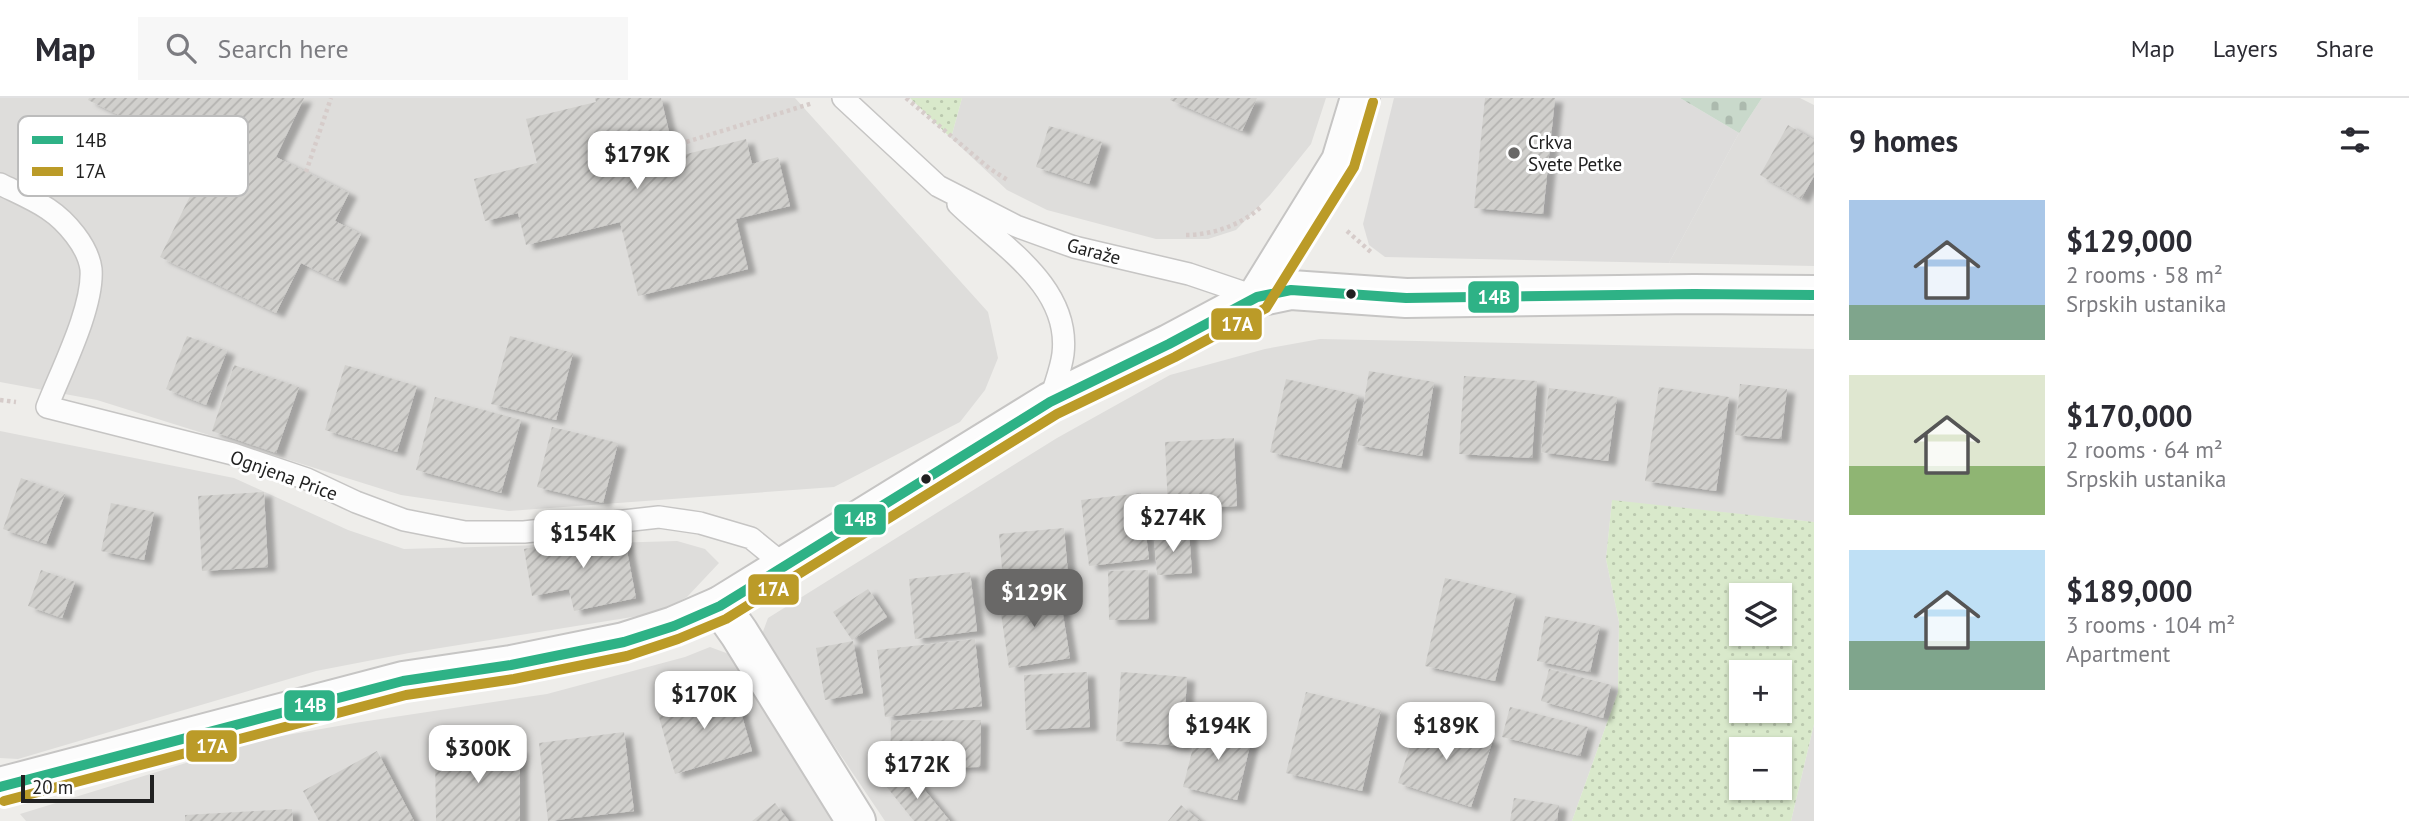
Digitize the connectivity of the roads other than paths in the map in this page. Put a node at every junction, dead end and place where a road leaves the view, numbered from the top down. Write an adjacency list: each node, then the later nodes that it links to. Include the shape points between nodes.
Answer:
1 (843, 98): 4 (lane, Garaže)
2 (1360, 98): 8 (street, via 1341,161)
3 (0, 184): 5 (lane, Ognjena Price)
4 (938, 186): 8 (lane, Garaže, via 1016,226 1074,247 1189,274); 9 (lane, Garaže, via 1032,269 1049,292 1060,320 1063,353)
5 (18, 193)
6 (23, 196): 10 (lane, Ognjena Price, via 64,223 91,267 82,318 47,407 233,454 404,520 465,532 524,532 659,517 751,538)
7 (1814, 295): 8 (street, via 1406,298 1291,290)
8 (1257, 297): 9 (street)
9 (1051, 402): 10 (street)
10 (784, 565): 11 (street)
11 (720, 606): 12 (street, via 624,642 403,681); 13 (street)
12 (0, 786)
13 (856, 821)

